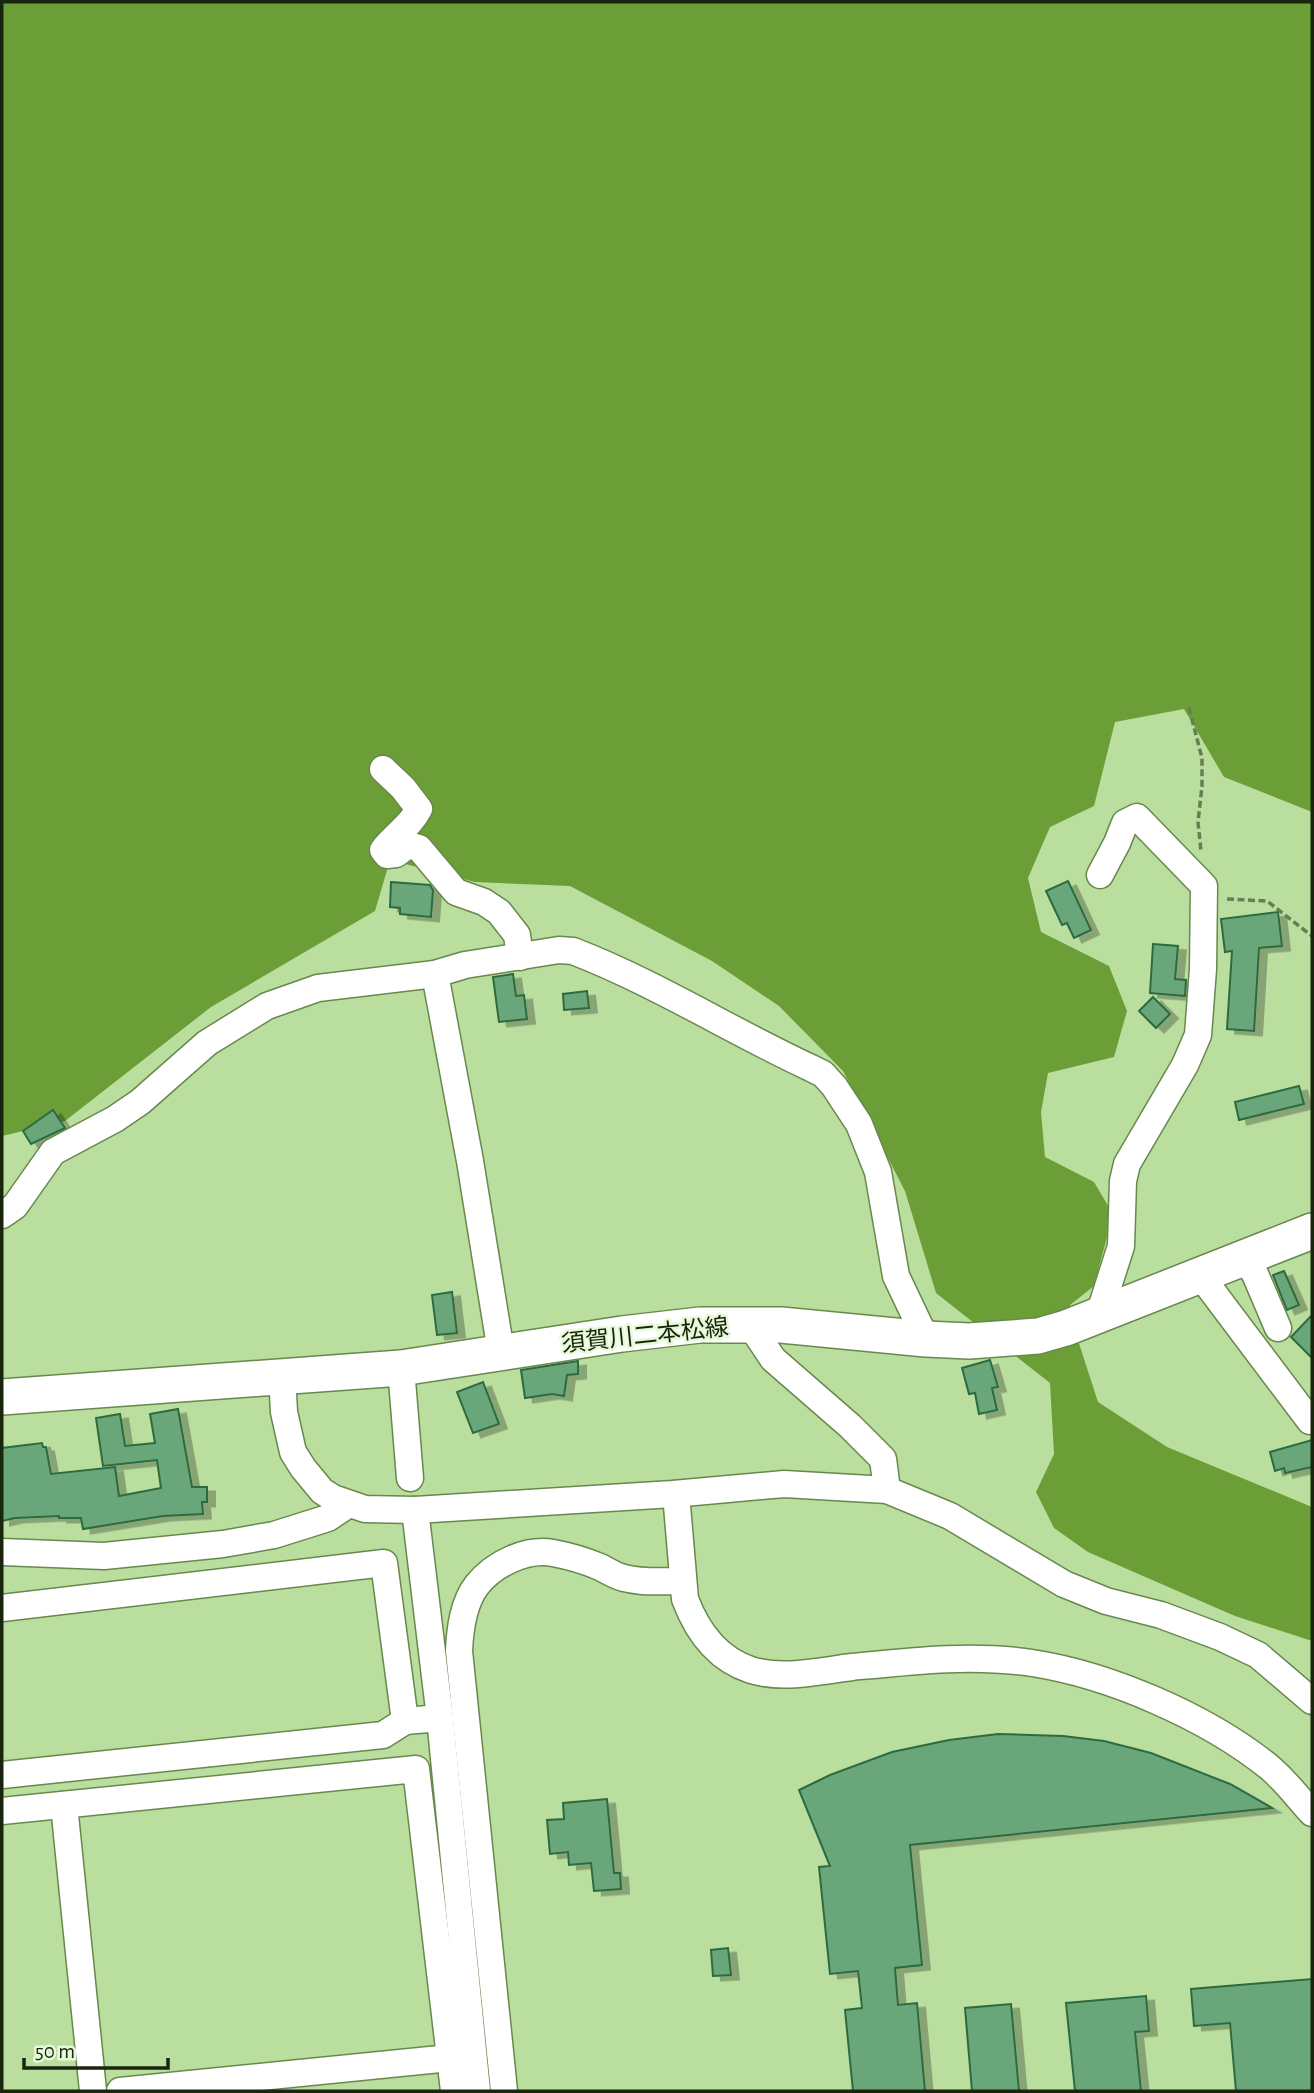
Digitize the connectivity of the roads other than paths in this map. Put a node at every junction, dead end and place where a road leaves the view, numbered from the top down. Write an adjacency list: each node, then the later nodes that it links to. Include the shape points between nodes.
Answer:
1 (383, 769): 3 (street, via 419,809 383,850 387,855 408,845 419,848 456,892 499,912 517,934)
2 (1100, 876): 9 (street, via 1125,823 1137,817 1204,892 1198,1035 1127,1164 1121,1246)
3 (520, 957): 4 (street); 12 (street, via 559,950 585,956 823,1074 859,1124 878,1172 896,1276)
4 (435, 974): 5 (street, via 318,988 267,1006 207,1043 140,1102 53,1152 15,1206); 13 (street)
5 (2, 1215)
6 (1312, 1231): 7 (main road, 須賀川二本松線)
7 (1244, 1258): 8 (main road, 須賀川二本松線); 11 (street)
8 (1200, 1275): 9 (main road, 須賀川二本松線); 17 (street)
9 (1099, 1315): 12 (main road, 須賀川二本松線, via 1038,1336)
10 (751, 1326): 12 (main road, 須賀川二本松線); 13 (main road, 須賀川二本松線, via 687,1326); 19 (street, via 773,1359 883,1459)
11 (1278, 1328)
12 (926, 1339)
13 (501, 1352): 14 (main road, 須賀川二本松線)
14 (401, 1368): 15 (main road, 須賀川二本松線); 18 (street)
15 (282, 1375): 16 (main road, 須賀川二本松線); 21 (street, via 293,1452 322,1491)
16 (2, 1398)
17 (1310, 1421)
18 (410, 1478)
19 (887, 1490): 20 (street, via 784,1483); 26 (street, via 950,1516 1064,1584 1161,1615 1258,1655)
20 (677, 1494): 22 (street); 24 (street)
21 (349, 1504): 22 (street, via 365,1509); 23 (street, via 328,1518 274,1535 223,1544 104,1556)
22 (415, 1510): 27 (street)
23 (2, 1552)
24 (683, 1581): 32 (street, via 690,1613 706,1639 724,1656 749,1669 777,1675 980,1658 1033,1663 1095,1677 1156,1700 1234,1743 1270,1767); 38 (street, via 640,1582 551,1552 534,1553 517,1557 489,1574 477,1585 464,1615 459,1651)
25 (2, 1608): 28 (street, via 384,1563)
26 (1312, 1701)
27 (440, 1718): 28 (street); 37 (street)
28 (405, 1721): 29 (street, via 383,1735 370,1737)
29 (2, 1775)
30 (64, 1805): 31 (street); 33 (street, via 416,1769); 34 (street)
31 (2, 1811)
32 (1312, 1813)
33 (450, 2058): 35 (street); 36 (street)
34 (93, 2091)
35 (120, 2091)
36 (454, 2091)
37 (477, 2091)
38 (504, 2091)

